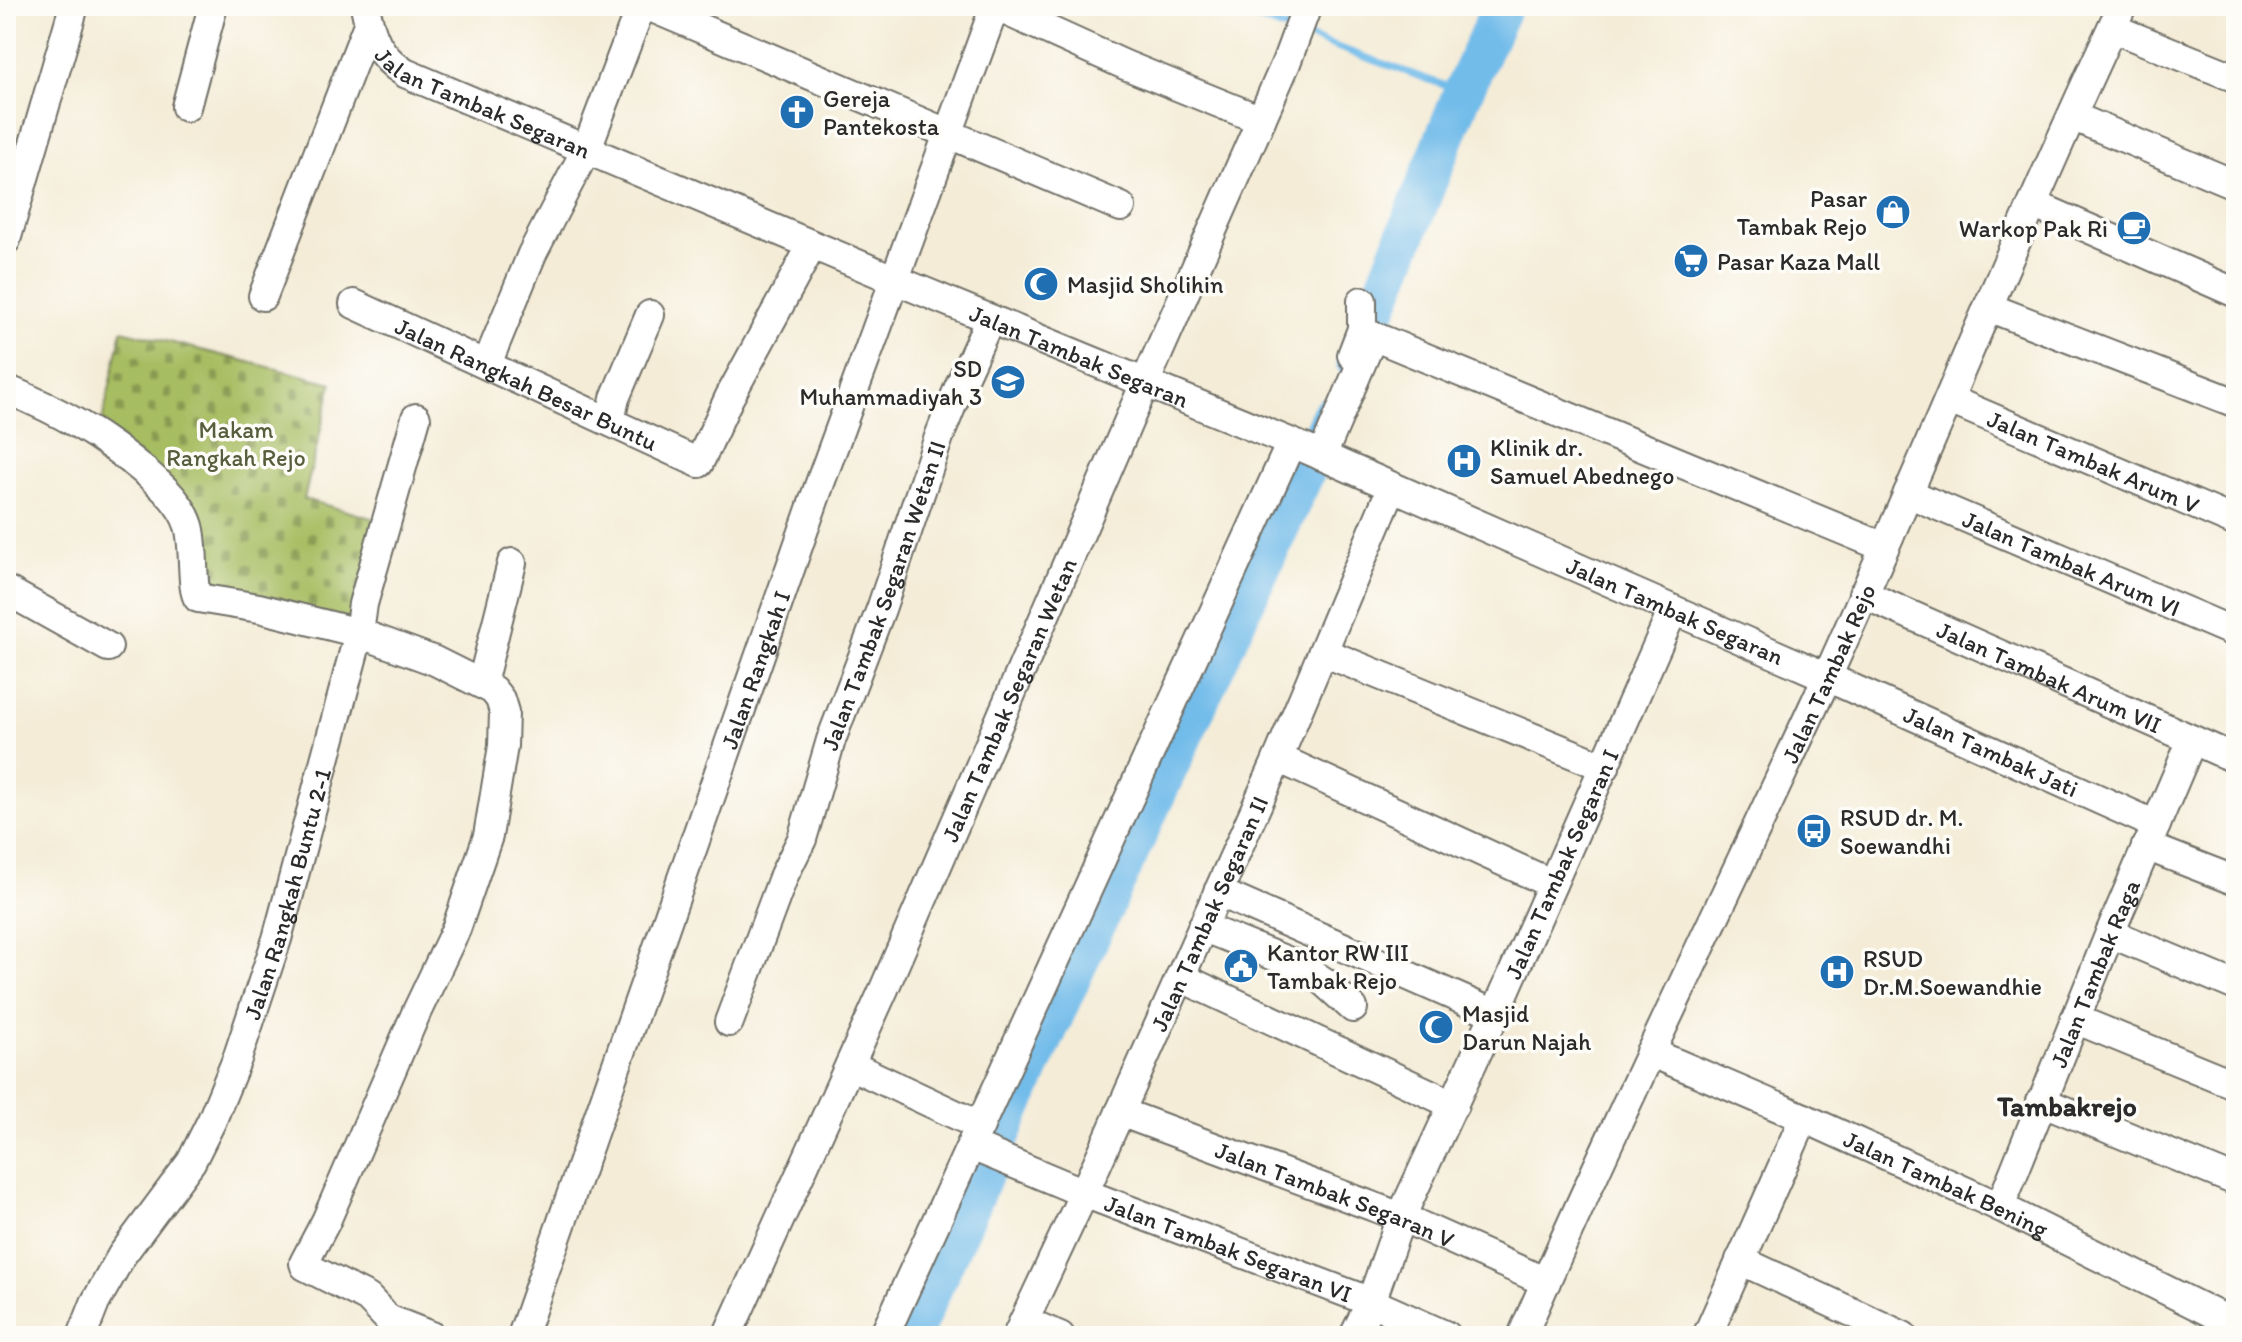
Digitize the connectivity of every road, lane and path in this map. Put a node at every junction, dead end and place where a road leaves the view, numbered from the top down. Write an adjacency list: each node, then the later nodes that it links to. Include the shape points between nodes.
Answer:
1 (72, 6): 18 (street)
2 (213, 6): 10 (street)
3 (641, 6): 14 (street)
4 (648, 6): 13 (street)
5 (995, 6): 12 (street); 13 (street, Jalan Rangkah I)
6 (1305, 10): 12 (street, Jalan Tambak Segaran Wetan)
7 (366, 15): 14 (street, Jalan Tambak Segaran, via 380,53 405,73); 22 (street)
8 (2117, 17): 9 (street); 11 (street, Jalan Tambak Rejo)
9 (2236, 78)
10 (186, 107)
11 (2072, 116): 15 (street); 16 (street, Jalan Tambak Rejo)
12 (1261, 120): 29 (street, Jalan Tambak Segaran Wetan)
13 (948, 134): 17 (street); 20 (street, Jalan Rangkah I)
14 (587, 148): 19 (street, Jalan Tambak Segaran); 28 (street, via 532,254)
15 (2236, 185)
16 (2033, 204): 21 (street); 25 (street, Jalan Tambak Rejo)
17 (1121, 207)
18 (6, 240)
19 (812, 245): 20 (street, Jalan Tambak Segaran); 34 (street, Jalan Rangkah Besar Buntu, via 699,463)
20 (893, 279): 27 (street, Jalan Tambak Segaran); 85 (street, Jalan Rangkah I)
21 (2236, 293)
22 (263, 296)
23 (1362, 301): 35 (street, via 1361,337)
24 (354, 304): 28 (street, Jalan Rangkah Besar Buntu)
25 (1988, 307): 31 (street, Jalan Tambak Rejo); 32 (street)
26 (650, 315): 34 (street)
27 (990, 319): 29 (street, Jalan Tambak Segaran); 65 (street, Jalan Tambak Segaran Wetan II, via 939,437 831,740 802,839)
28 (487, 364): 34 (street, Jalan Rangkah Besar Buntu)
29 (1145, 383): 35 (street, Jalan Tambak Segaran); 67 (street, Jalan Tambak Segaran Wetan)
30 (6, 389): 44 (street, via 96,432 181,507 193,541 193,589 198,598)
31 (1950, 400): 37 (street, Jalan Tambak Rejo); 38 (street, Jalan Tambak Arum V)
32 (2236, 403)
33 (416, 418): 44 (street, Jalan Rangkah Buntu 2-1)
34 (610, 421)
35 (1305, 449): 36 (street, Jalan Tambak Segaran); 39 (street, via 1351,387 1373,336); 73 (street)
36 (1392, 487): 43 (street, Jalan Tambak Segaran); 47 (street, Jalan Tambak Segaran II)
37 (1908, 493): 39 (street, Jalan Tambak Rejo); 45 (street, Jalan Tambak Arum VI)
38 (2236, 522)
39 (1884, 547): 42 (street, Jalan Tambak Rejo)
40 (512, 563): 49 (street)
41 (6, 590): 46 (street)
42 (1863, 594): 48 (street, Jalan Tambak Rejo); 50 (street, Jalan Tambak Arum VII)
43 (1673, 610): 48 (street, Jalan Tambak Segaran); 53 (street, Jalan Tambak Segaran I)
44 (359, 633): 49 (street); 83 (street, Jalan Rangkah Buntu 2-1, via 277,939 232,1071 191,1162 122,1255)
45 (2236, 633)
46 (108, 647)
47 (1323, 652): 51 (street, Jalan Tambak Segaran II); 53 (street)
48 (1827, 677): 54 (street, Jalan Tambak Jati); 66 (street, Jalan Tambak Rejo)
49 (482, 683): 84 (street, via 500,699 504,712 488,836 456,929 304,1263 368,1298 388,1319)
50 (2192, 740): 52 (street, Jalan Tambak Arum VII); 54 (street, Jalan Tambak Raga)
51 (1278, 758): 56 (street); 57 (street, Jalan Tambak Segaran II)
52 (2236, 759)
53 (1605, 767): 56 (street, Jalan Tambak Segaran I)
54 (2151, 836): 55 (street, Jalan Tambak Jati); 59 (street, Jalan Tambak Raga)
55 (2236, 881)
56 (1552, 884): 63 (street, Jalan Tambak Segaran I)
57 (1218, 892): 58 (street, Jalan Tambak Segaran II); 63 (street)
58 (1202, 927): 60 (street, Jalan Tambak Segaran II); 62 (street, via 1302,967)
59 (2110, 933): 61 (street); 64 (street, Jalan Tambak Raga)
60 (1180, 977): 70 (street); 71 (street, Jalan Tambak Segaran II)
61 (2236, 986)
62 (1353, 1008)
63 (1495, 1014): 70 (street, Jalan Tambak Segaran I)
64 (2075, 1019): 68 (street); 69 (street, Jalan Tambak Raga)
65 (729, 1022)
66 (1650, 1052): 72 (street, Jalan Tambak Bening); 79 (street, Jalan Tambak Rejo)
67 (850, 1065): 73 (street, Jalan Tambak Segaran VI); 86 (street, Jalan Tambak Segaran Wetan)
68 (2236, 1085)
69 (2041, 1101): 74 (street); 76 (street, Jalan Tambak Raga)
70 (1454, 1105): 77 (street, Jalan Tambak Segaran I)
71 (1120, 1112): 75 (street, Jalan Tambak Segaran II); 77 (street, Jalan Tambak Segaran V)
72 (1804, 1118): 76 (street, Jalan Tambak Bening); 78 (street)
73 (978, 1141): 75 (street, Jalan Tambak Segaran VI, via 1010,1164); 87 (street)
74 (2236, 1181)
75 (1084, 1193): 80 (street, Jalan Tambak Segaran VI); 82 (street, Jalan Tambak Segaran II)
76 (2000, 1207): 81 (street, Jalan Tambak Bening)
77 (1401, 1217): 79 (street, Jalan Tambak Segaran V); 80 (street, Jalan Tambak Segaran I)
78 (1740, 1260): 92 (street); 93 (street)
79 (1546, 1282): 91 (street, Jalan Tambak Rejo)
80 (1371, 1302): 89 (street, Jalan Tambak Segaran I); 90 (street, Jalan Tambak Segaran VI)
81 (2236, 1325)
82 (1020, 1328): 88 (street)
83 (82, 1336)
84 (431, 1336)
85 (522, 1336)
86 (727, 1336)
87 (884, 1336)
88 (1060, 1336)
89 (1354, 1336)
90 (1447, 1336)
91 (1522, 1336)
92 (1707, 1336)
93 (1903, 1336)

